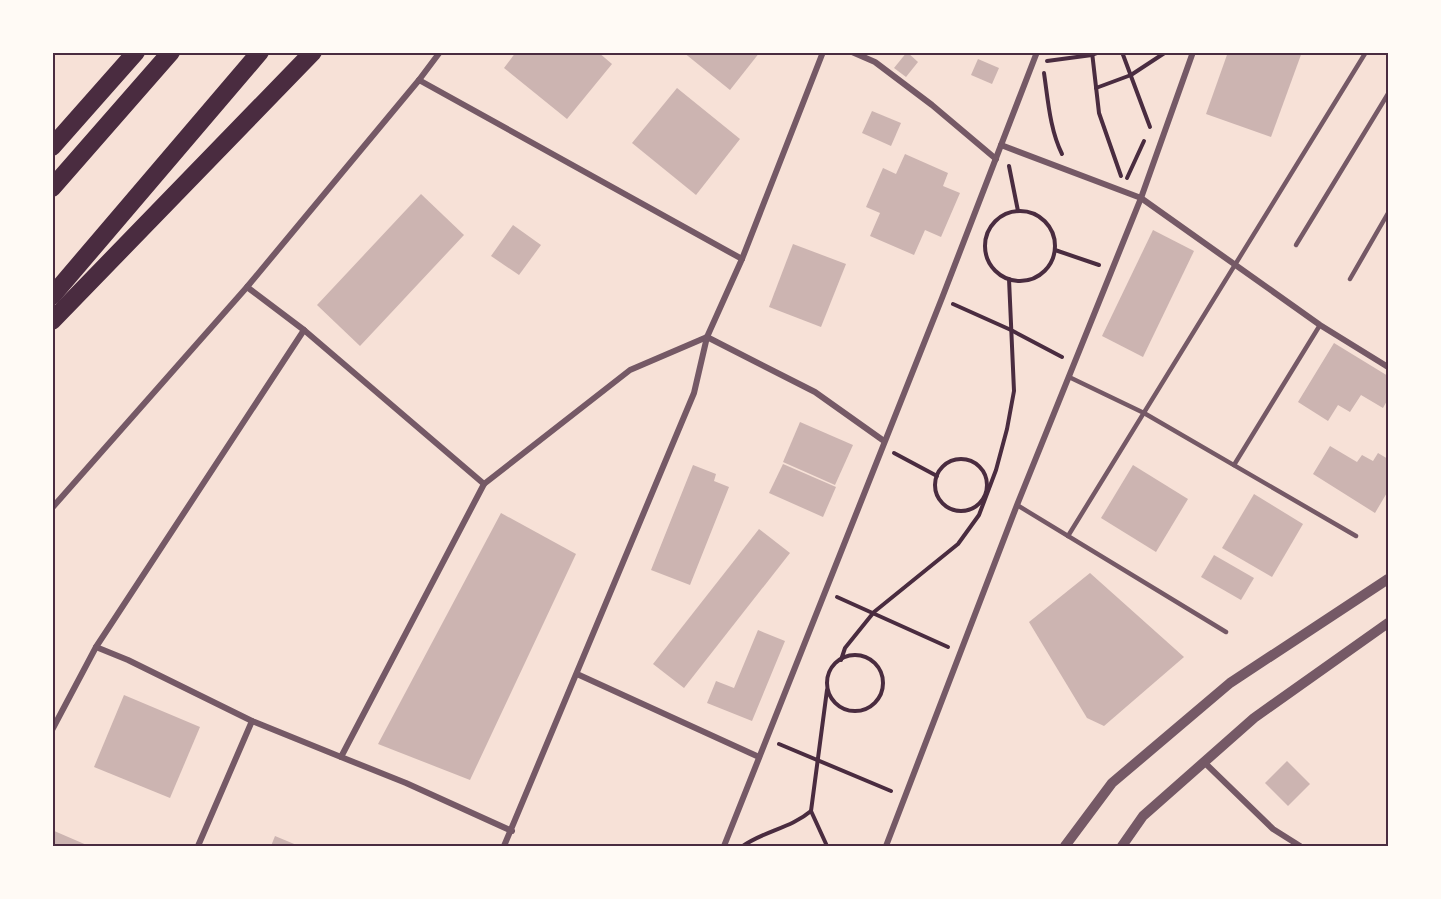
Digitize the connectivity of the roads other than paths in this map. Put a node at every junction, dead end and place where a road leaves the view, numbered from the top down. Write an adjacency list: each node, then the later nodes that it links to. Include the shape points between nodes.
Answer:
1 (136, 52): 14 (highway)
2 (171, 52): 16 (highway)
3 (260, 52): 24 (highway)
4 (313, 52): 25 (highway)
5 (440, 52): 11 (street)
6 (823, 52): 20 (street)
7 (852, 52): 15 (street, via 875,62)
8 (1037, 52): 13 (street)
9 (1193, 52): 17 (street)
10 (1366, 52): 21 (lane)
11 (419, 80): 20 (street); 23 (street)
12 (1389, 94): 19 (lane)
13 (1002, 145): 15 (street); 17 (street)
14 (52, 147)
15 (996, 159): 32 (street)
16 (52, 188)
17 (1141, 198): 21 (street); 30 (street)
18 (1389, 213): 22 (lane)
19 (1296, 245)
20 (742, 259): 28 (street)
21 (1235, 266): 26 (street); 31 (lane)
22 (1350, 279)
23 (247, 287): 27 (street); 36 (street)
24 (52, 296)
25 (52, 321)
26 (1320, 325): 29 (street); 33 (lane)
27 (304, 330): 34 (street); 42 (street)
28 (707, 337): 32 (street, via 815,392); 34 (street, via 630,370); 43 (street, via 694,393)
29 (1389, 367)
30 (1069, 377): 31 (lane); 35 (street)
31 (1144, 413): 33 (lane); 37 (lane)
32 (884, 441): 46 (street)
33 (1234, 465): 38 (lane)
34 (484, 484): 47 (street)
35 (1017, 505): 37 (lane); 53 (street)
36 (52, 508)
37 (1068, 536): 41 (lane)
38 (1356, 536)
39 (1389, 579): 54 (street, via 1230,683 1112,783)
40 (1389, 623): 48 (street, via 1254,718)
41 (1226, 632)
42 (96, 647): 44 (street); 45 (street)
43 (577, 675): 46 (street); 49 (street)
44 (252, 721): 47 (street); 50 (street)
45 (52, 730)
46 (759, 756): 52 (street)
47 (341, 757): 49 (street)
48 (1204, 762): 55 (street, via 1143,816); 56 (street, via 1274,829)
49 (512, 831): 51 (street)
50 (198, 846)
51 (504, 846)
52 (723, 846)
53 (886, 846)
54 (1065, 846)
55 (1122, 846)
56 (1300, 846)

